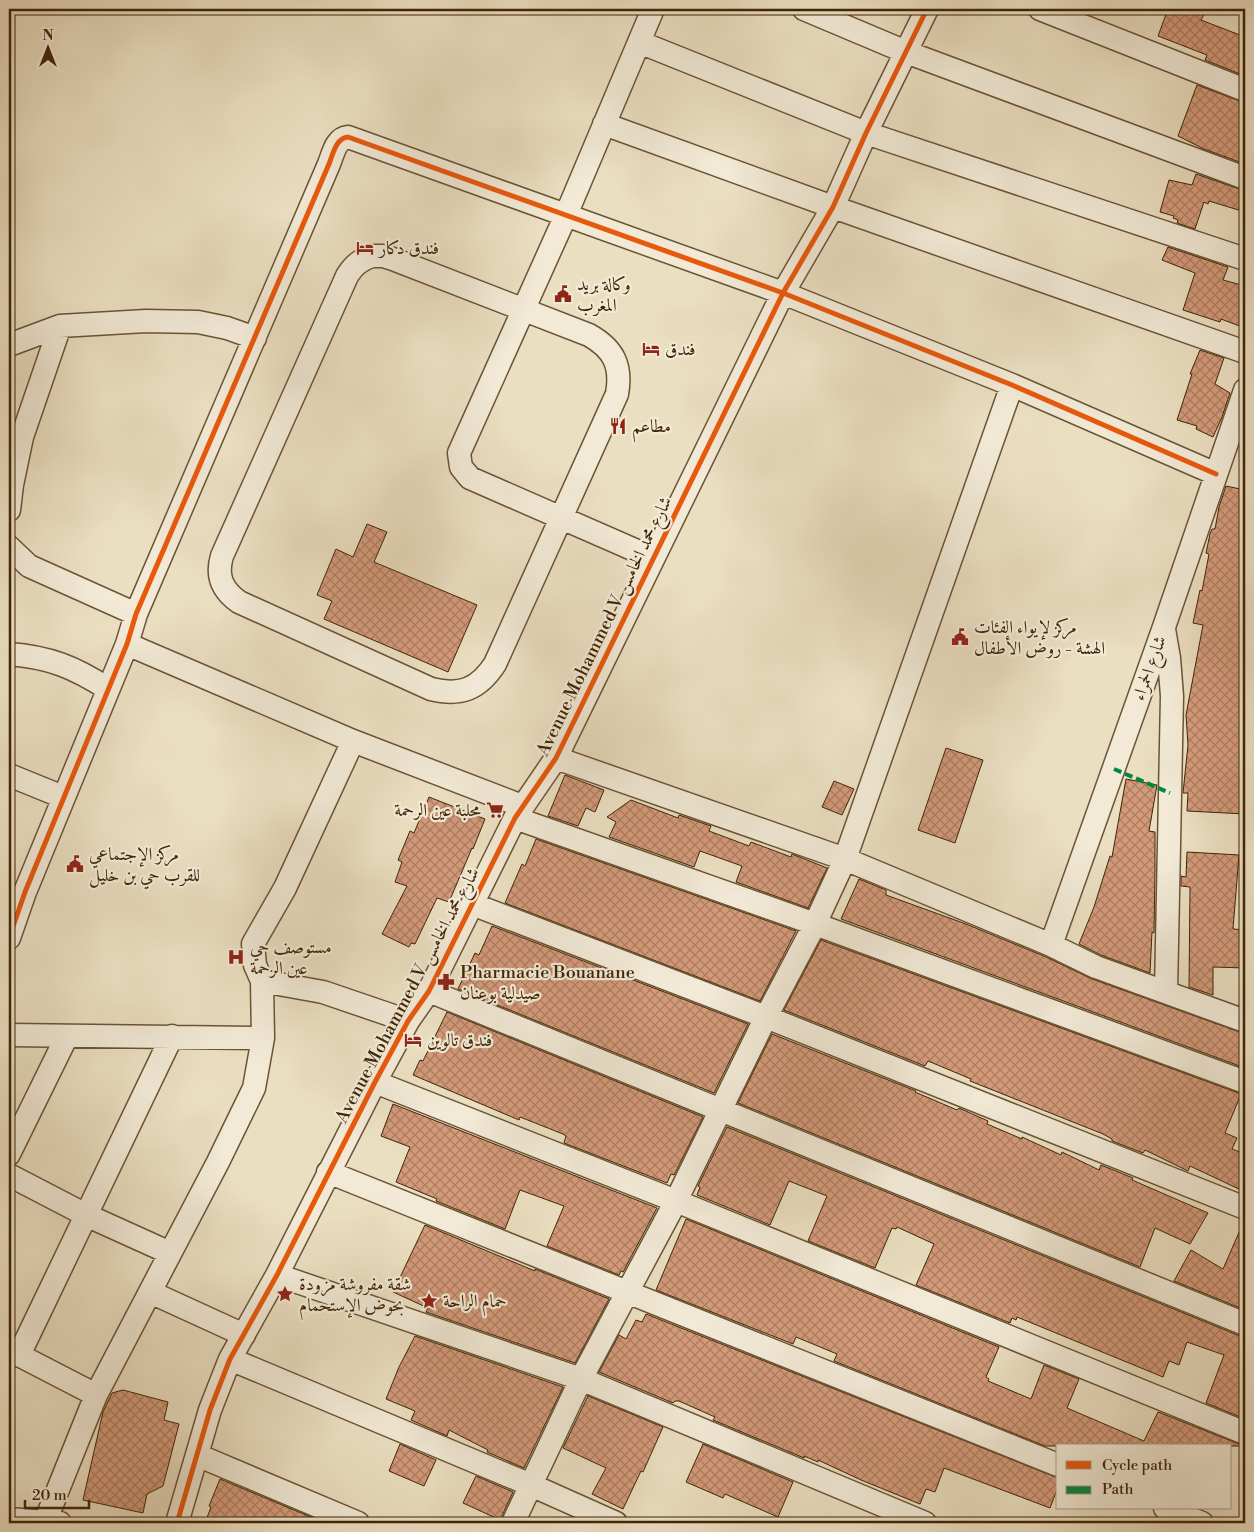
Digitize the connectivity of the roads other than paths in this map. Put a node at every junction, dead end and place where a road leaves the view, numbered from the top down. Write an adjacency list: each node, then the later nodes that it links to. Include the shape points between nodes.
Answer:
1 (653, 9): 5 (street)
2 (804, 9): 6 (street)
3 (927, 9): 6 (street, Avenue Mohammed V شارع محمد الخامس)
4 (1040, 9): 7 (street)
5 (639, 42): 8 (street); 9 (street)
6 (906, 52): 9 (street, Avenue Mohammed V شارع محمد الخامس); 10 (street)
7 (1245, 90)
8 (604, 124): 11 (street); 12 (street)
9 (866, 134): 11 (street, Avenue Mohammed V شارع محمد الخامس); 13 (street)
10 (1245, 178)
11 (833, 207): 14 (street, Avenue Mohammed V شارع محمد الخامس); 19 (street)
12 (566, 215): 14 (street); 15 (street); 17 (street, via 344,137 339,140)
13 (1245, 259)
14 (783, 292): 20 (street); 26 (street, Avenue Mohammed V شارع محمد الخامس)
15 (524, 310): 24 (street, via 602,342 618,366 617,394); 24 (street, via 462,446 459,460 470,478); 24 (street, via 383,256 372,256 353,267 222,556 220,577 223,587 239,602 431,689 460,691 475,686 495,664)
16 (60, 326): 17 (street, via 146,321 198,322); 18 (street); 23 (street, via 22,437)
17 (255, 338): 27 (street)
18 (9, 345)
19 (1245, 352)
20 (1012, 385): 22 (street); 37 (street)
21 (1245, 390): 22 (street, شارع الحمراء)
22 (1216, 474): 28 (street, شارع الحمراء)
23 (9, 510)
24 (561, 518): 26 (street)
25 (9, 547): 27 (street, via 29,566)
26 (653, 558): 33 (street, Avenue Mohammed V شارع محمد الخامس)
27 (136, 614): 29 (street)
28 (1164, 627): 42 (street, شارع الحمراء); 45 (street, via 1172,696)
29 (127, 644): 31 (street); 32 (street)
30 (9, 654): 31 (street, via 36,656 82,672)
31 (108, 689): 35 (street)
32 (353, 741): 36 (street); 43 (street, via 285,888 253,944 255,964)
33 (556, 758): 36 (street, Avenue Mohammed V شارع محمد الخامس); 37 (street)
34 (9, 775): 35 (street)
35 (63, 797): 38 (street)
36 (518, 812): 39 (street, Avenue Mohammed V شارع محمد الخامس); 40 (street)
37 (845, 859): 40 (street); 42 (street)
38 (17, 892): 41 (street)
39 (472, 904): 44 (street, Avenue Mohammed V شارع محمد الخامس); 46 (street)
40 (815, 924): 46 (street); 54 (street)
41 (9, 938)
42 (1051, 945): 45 (street, via 1096,967)
43 (262, 981): 47 (street, via 322,992); 52 (street)
44 (429, 991): 47 (street, Avenue Mohammed V شارع محمد الخامس); 55 (street)
45 (1166, 992): 48 (street)
46 (766, 1017): 55 (street); 60 (street)
47 (408, 1021): 53 (street, Avenue Mohammed V شارع محمد الخامس)
48 (1245, 1021)
49 (9, 1035): 50 (street)
50 (67, 1036): 51 (street); 56 (street)
51 (172, 1036): 52 (street); 61 (street)
52 (263, 1038): 62 (street, via 254,1088)
53 (375, 1082): 57 (street, Avenue Mohammed V شارع محمد الخامس); 59 (street)
54 (1245, 1082)
55 (720, 1110): 59 (street); 66 (street)
56 (9, 1154)
57 (328, 1172): 63 (street, Avenue Mohammed V شارع محمد الخامس); 65 (street)
58 (9, 1175): 61 (street)
59 (676, 1201): 65 (street); 72 (street)
60 (1245, 1208)
61 (86, 1215): 62 (street); 68 (street)
62 (170, 1253): 64 (street)
63 (277, 1274): 67 (street, Avenue Mohammed V شارع محمد الخامس); 70 (street)
64 (150, 1292): 67 (street); 71 (street)
65 (627, 1292): 70 (street); 74 (street)
66 (1245, 1324)
67 (244, 1335): 69 (street, Avenue Mohammed V شارع محمد الخامس)
68 (14, 1353): 71 (street)
69 (230, 1358): 73 (street, Avenue Mohammed V شارع محمد الخامس); 75 (street)
70 (581, 1379): 75 (street); 83 (street)
71 (96, 1395): 78 (street)
72 (1245, 1433)
73 (197, 1454): 79 (street, Avenue Mohammed V شارع محمد الخامس); 80 (street)
74 (1056, 1464)
75 (531, 1485): 81 (street); 82 (street)
76 (1170, 1510): 84 (street)
77 (9, 1519): 78 (street)
78 (53, 1523)
79 (177, 1523)
80 (358, 1523)
81 (513, 1523)
82 (616, 1523)
83 (925, 1523)
84 (1202, 1523)

